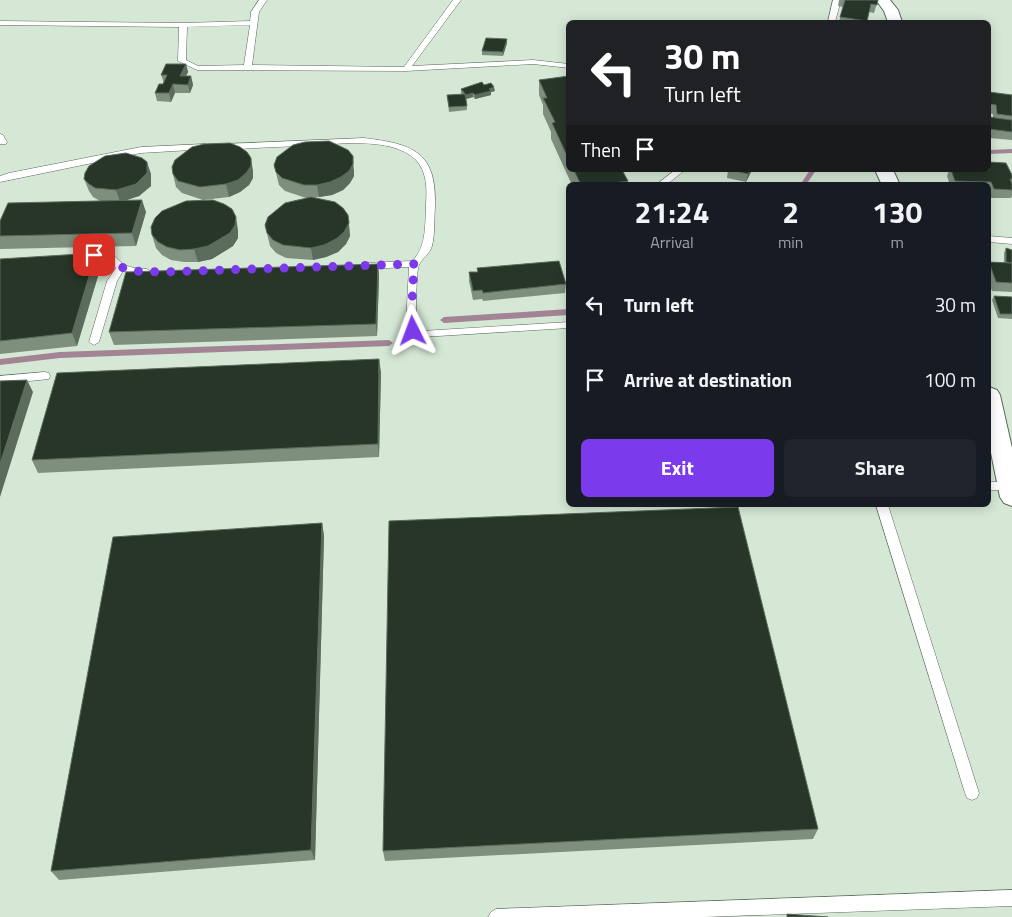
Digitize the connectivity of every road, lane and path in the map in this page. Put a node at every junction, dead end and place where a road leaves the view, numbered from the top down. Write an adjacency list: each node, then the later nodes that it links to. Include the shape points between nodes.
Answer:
1 (263, 0): 8 (lane)
2 (457, 0): 12 (lane)
3 (837, 0): 5 (lane)
4 (883, 0): 6 (street)
5 (832, 20)
6 (894, 20)
7 (0, 23): 9 (lane)
8 (254, 23): 9 (lane); 11 (lane)
9 (184, 25): 11 (lane, via 182,61 196,68)
10 (566, 66): 12 (lane, via 533,62)
11 (248, 67): 12 (lane)
12 (406, 69)
13 (678, 172): 15 (lane)
14 (0, 179): 19 (lane, via 142,150 364,141 384,143 401,147 416,156 424,164 430,182 427,246)
15 (664, 182)
16 (991, 239): 17 (lane)
17 (1012, 241)
18 (75, 256): 21 (lane, via 110,258)
19 (414, 264): 20 (lane); 23 (lane, via 413,331 422,334)
20 (356, 266)
21 (121, 267): 22 (lane); 24 (lane, via 112,281)
22 (160, 272)
23 (566, 325)
24 (94, 342)
25 (45, 376): 26 (lane)
26 (0, 380)
27 (991, 408): 28 (street)
28 (1003, 489)
29 (883, 507): 30 (lane)
30 (972, 793)
31 (1012, 898): 32 (lane)
32 (496, 917)

